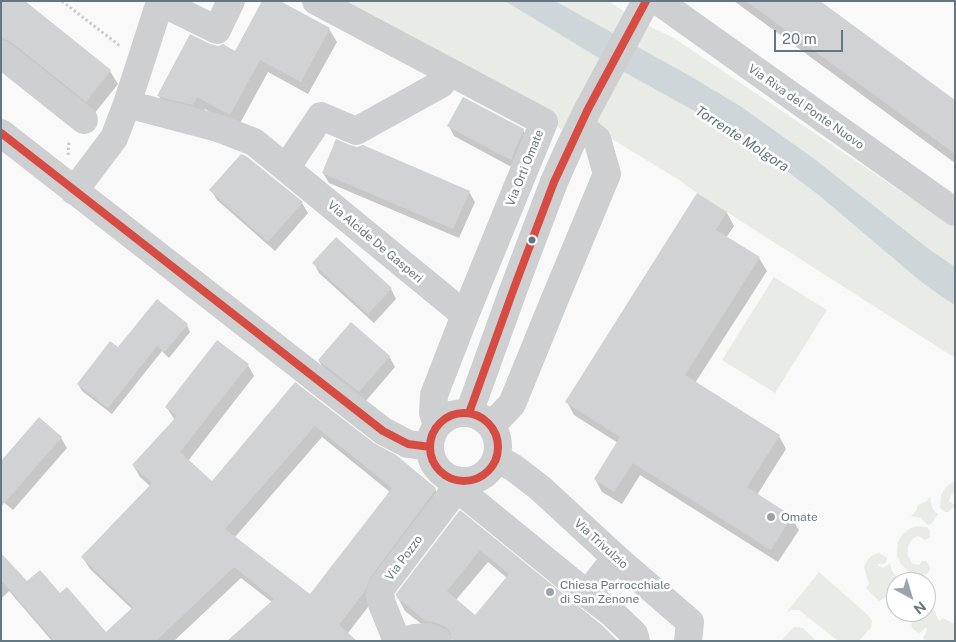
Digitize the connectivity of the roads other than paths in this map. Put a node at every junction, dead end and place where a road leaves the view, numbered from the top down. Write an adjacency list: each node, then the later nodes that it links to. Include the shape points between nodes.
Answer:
1 (231, 1): 3 (street, via 217,30)
2 (316, 1): 6 (street, Via Orti Omate)
3 (160, 2): 7 (street)
4 (648, 6): 8 (street); 13 (street, Via Riva del Ponte Nuovo)
5 (1, 54): 9 (street)
6 (448, 71): 11 (street, via 441,84 356,131 321,116); 14 (street, Via Orti Omate, via 544,122)
7 (127, 104): 11 (street, Via Alcide De Gasperi, via 218,128 254,142); 12 (street, via 114,138)
8 (584, 118): 15 (street, via 539,221); 15 (street, via 597,139 607,174 512,404)
9 (84, 120)
10 (1, 133): 12 (street)
11 (286, 168): 14 (street, Via Alcide De Gasperi)
12 (79, 185): 16 (street, via 383,432 408,444)
13 (955, 212)
14 (465, 315): 16 (street, Via Orti Omate, via 434,395)
15 (480, 420): 16 (street, via 452,415 445,418); 17 (street, via 498,439)
16 (434, 437): 18 (street, via 432,458 437,468)
17 (496, 458): 18 (street, via 479,477); 19 (street, Via Trivulzio, via 540,488)
18 (455, 484): 20 (street); 21 (street, Via Pozzo, via 448,500 382,587 382,604)
19 (616, 558): 20 (street); 25 (street, Via Trivulzio, via 690,622)
20 (587, 594): 24 (street, via 634,634)
21 (397, 641)
22 (405, 641): 23 (street, via 422,637)
23 (438, 641)
24 (636, 641)
25 (688, 641)

